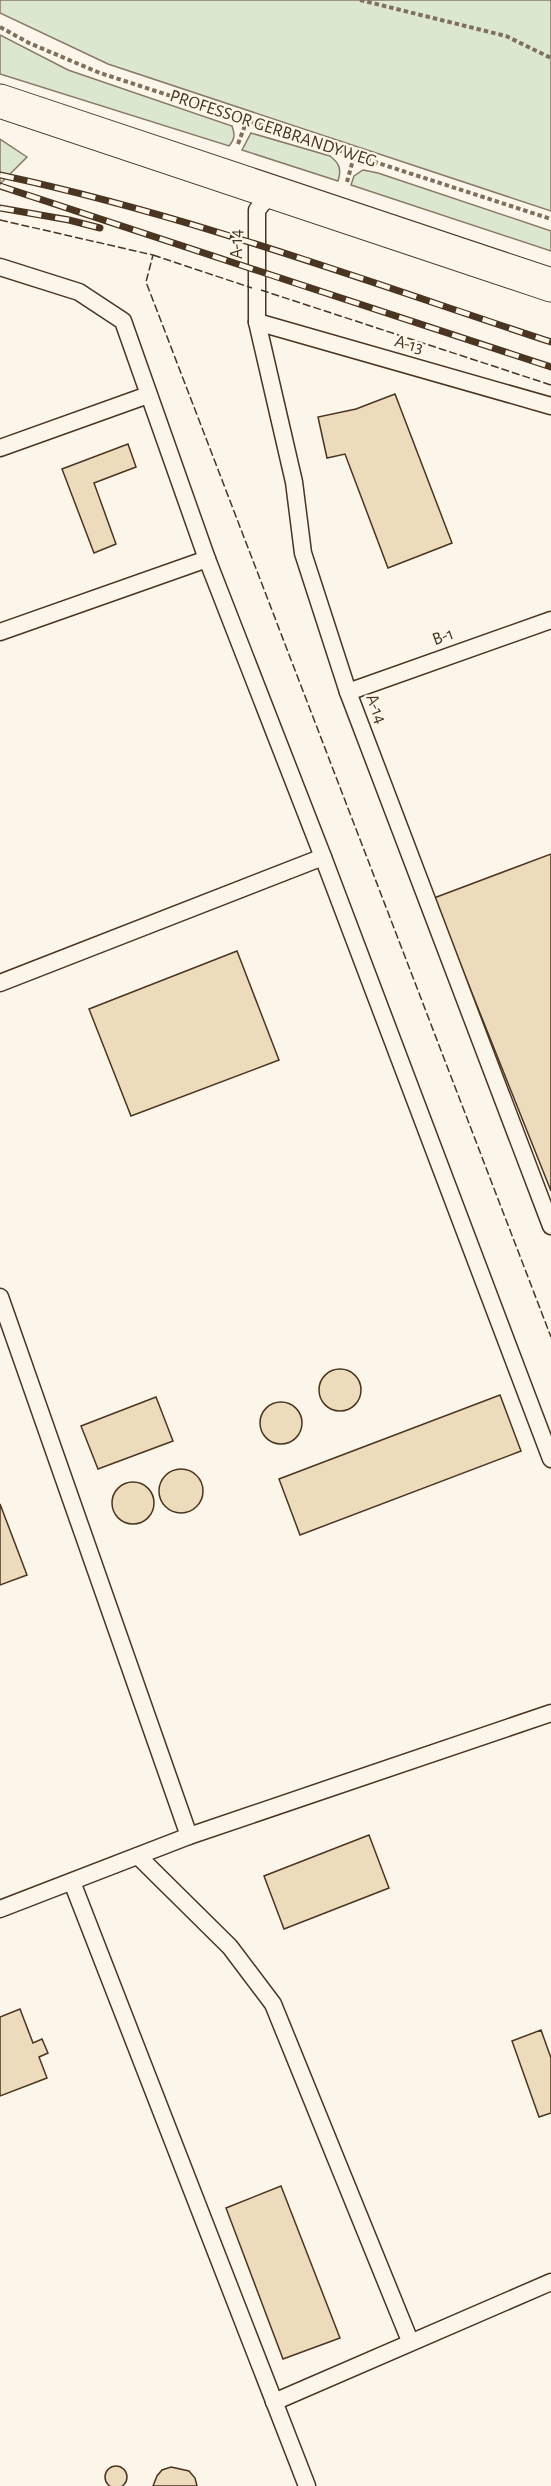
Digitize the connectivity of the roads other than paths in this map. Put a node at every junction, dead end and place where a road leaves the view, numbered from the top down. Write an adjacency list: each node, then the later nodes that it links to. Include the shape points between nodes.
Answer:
1 (0, 101): 2 (street)
2 (273, 191): 4 (street); 5 (lane, A-14, via 257,210)
3 (0, 267): 6 (lane, via 79,292 123,321)
4 (551, 285)
5 (257, 322): 7 (lane, A-13); 12 (lane, A-14, via 294,482 303,553)
6 (148, 394): 8 (lane); 9 (lane)
7 (551, 406)
8 (0, 448)
9 (207, 559): 11 (lane); 13 (lane)
10 (551, 620): 12 (lane, B-1)
11 (0, 632)
12 (348, 692): 15 (lane, A-14)
13 (323, 857): 14 (lane); 17 (lane)
14 (0, 983)
15 (551, 1226)
16 (0, 1297): 19 (lane)
17 (551, 1459)
18 (551, 1713): 19 (lane)
19 (189, 1836): 20 (lane)
20 (138, 1856): 21 (lane); 24 (lane, via 230,1947 273,2004)
21 (72, 1882): 22 (lane); 25 (lane)
22 (0, 1909)
23 (551, 2282): 24 (lane)
24 (410, 2341): 25 (lane)
25 (274, 2402): 26 (lane)
26 (307, 2486)

